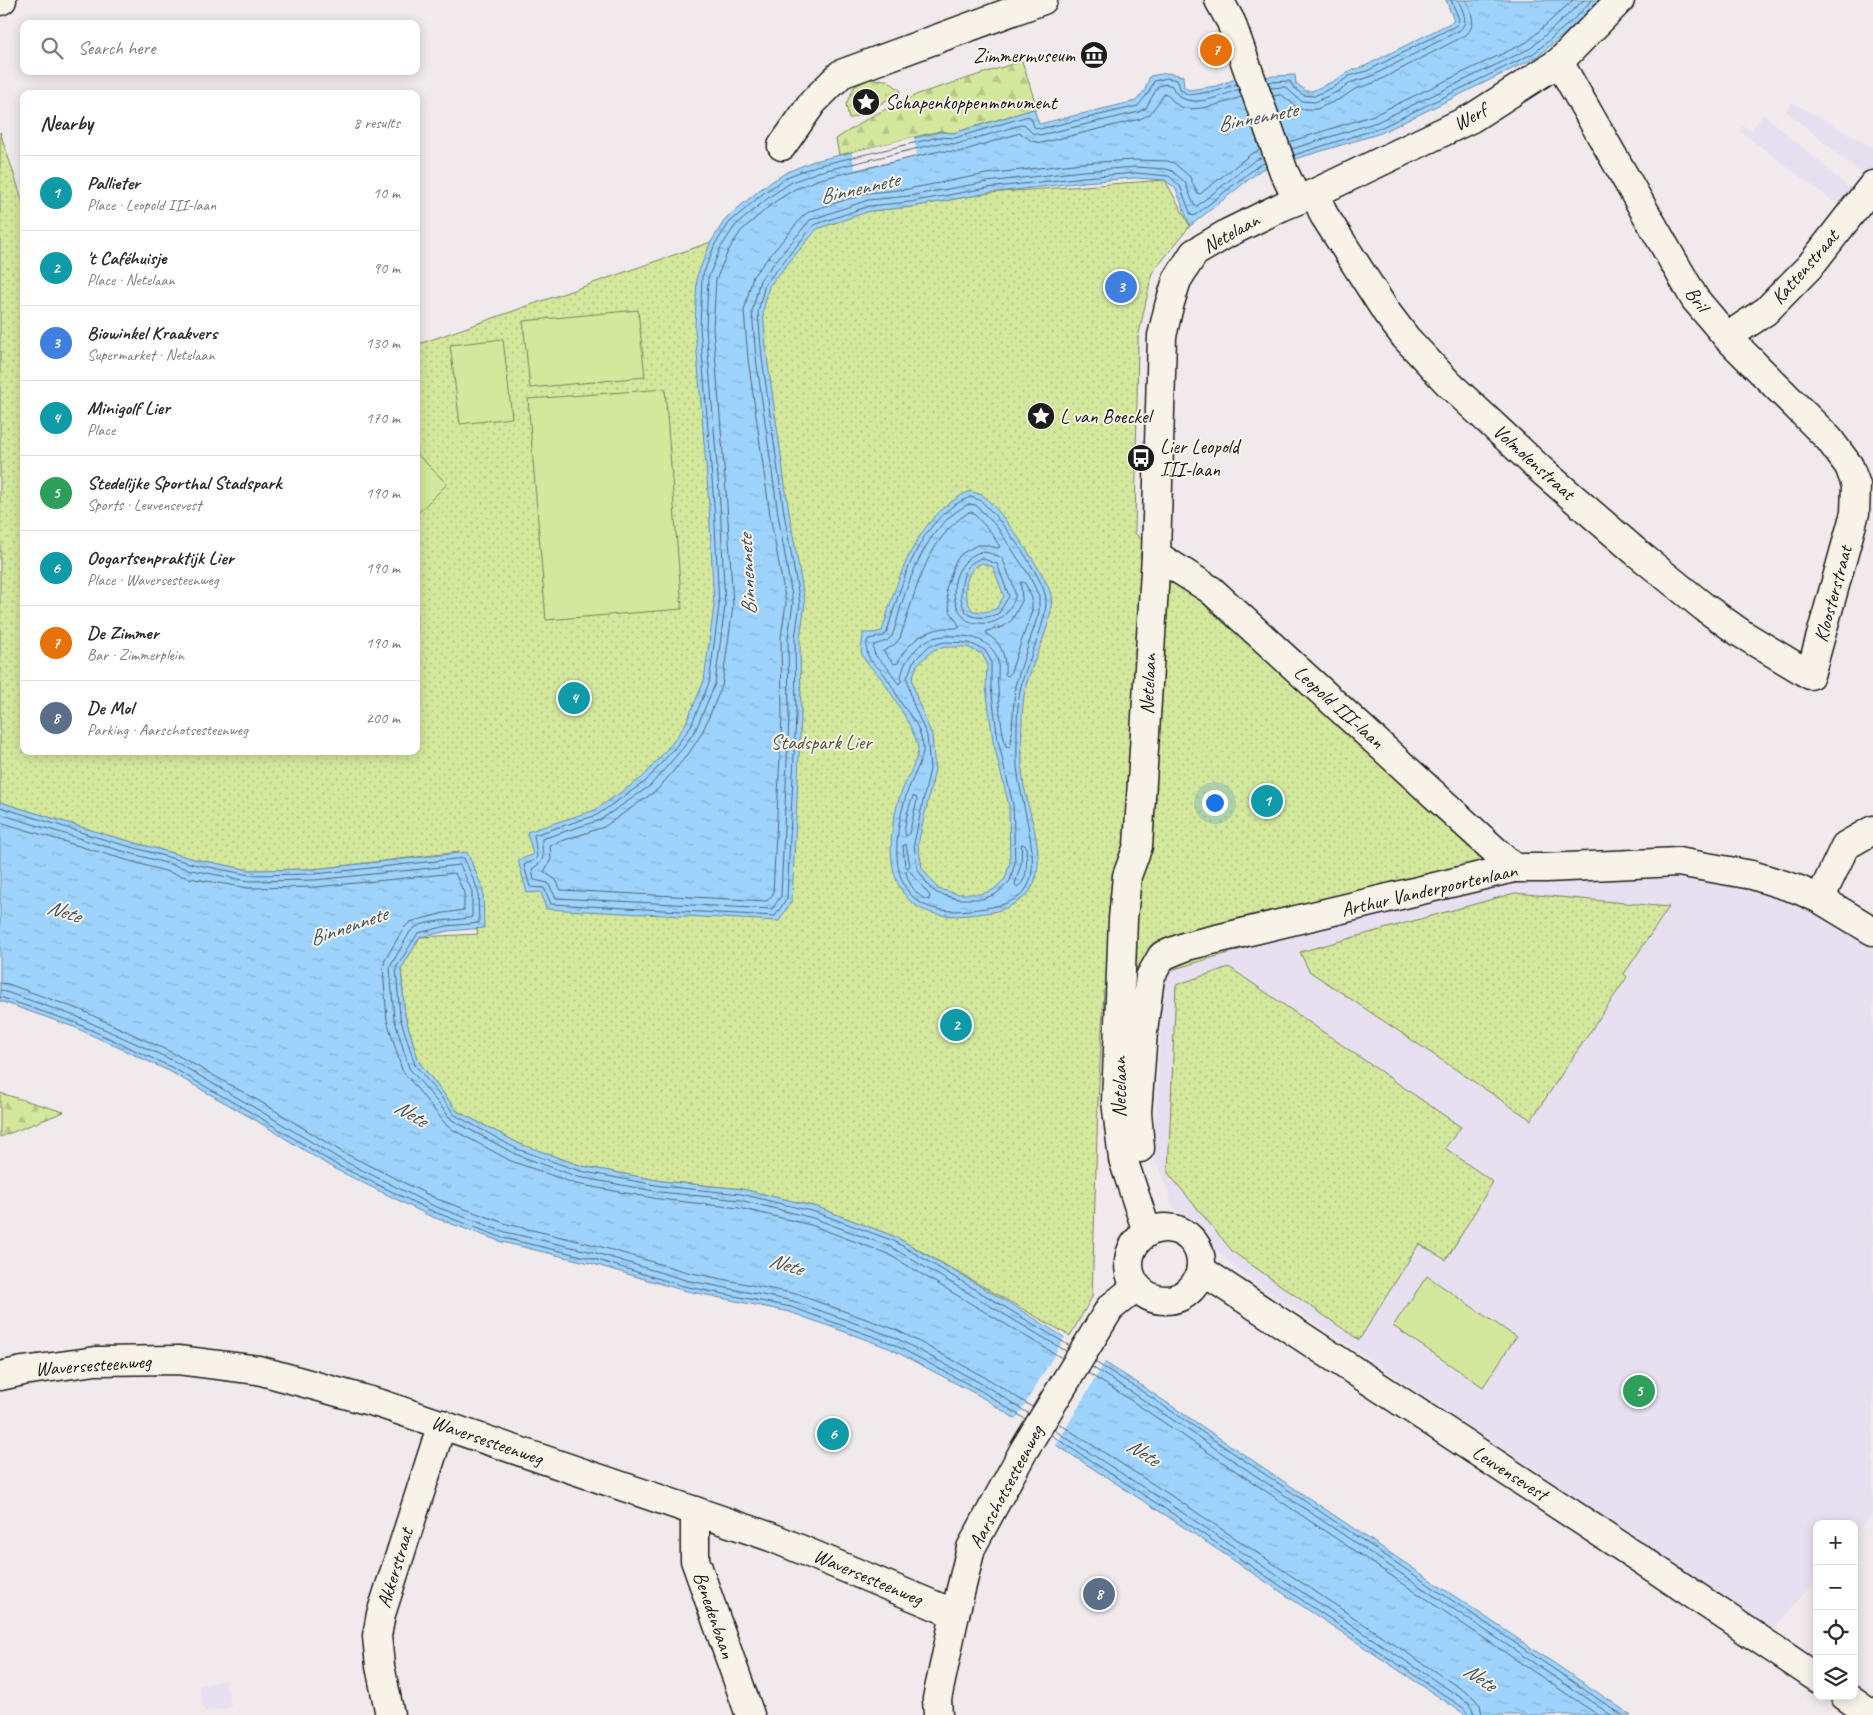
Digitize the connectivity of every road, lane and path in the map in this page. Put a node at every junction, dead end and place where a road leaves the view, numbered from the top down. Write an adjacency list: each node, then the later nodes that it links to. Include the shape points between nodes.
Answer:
1 (1043, 0): 4 (street)
2 (1219, 0): 7 (street, Volmolenstraat, via 1231,22)
3 (1620, 0): 5 (street, Werf)
4 (987, 10): 6 (street, via 841,74 813,102)
5 (1559, 62): 7 (street, Werf, via 1472,118); 9 (street, Bril, via 1694,299)
6 (782, 146)
7 (1295, 184): 11 (street, Netelaan, via 1228,234 1194,253 1168,306 1162,336); 12 (street, Volmolenstraat, via 1324,215 1386,313 1449,384 1541,470 1666,576 1742,634)
8 (1873, 185): 9 (street, Kattenstraat, via 1810,266 1766,311)
9 (1728, 337): 10 (street, Bril, via 1829,439 1849,466)
10 (1864, 513): 12 (street, Kloosterstraat)
11 (1156, 555): 14 (street, Leopold III-laan, via 1211,590); 18 (street, Netelaan, via 1138,846 1127,876 1123,919 1116,1101 1123,1159)
12 (1810, 675)
13 (1873, 830): 15 (street, via 1844,846)
14 (1514, 868): 15 (street, Arthur Vanderpoortenlaan, via 1678,862 1752,875); 17 (street, Arthur Vanderpoortenlaan)
15 (1820, 899): 16 (street, Arthur Vanderpoortenlaan)
16 (1873, 931)
17 (1187, 946): 18 (street, Netelaan, via 1162,956 1150,977 1143,1032 1137,1112 1141,1166)
18 (1156, 1230): 19 (street, via 1179,1231 1194,1242); 20 (street, via 1135,1243 1130,1253 1130,1276)
19 (1201, 1270): 20 (street, via 1195,1286 1173,1300 1160,1301); 25 (street, Leuvensevest)
20 (1136, 1287): 24 (street, Aarschotsesteenweg, via 1110,1308 1024,1450 971,1548)
21 (0, 1376): 22 (street, Waversesteenweg, via 96,1361 178,1360 258,1370)
22 (442, 1424): 23 (street, Waversesteenweg); 27 (street, Akkerstraat, via 377,1636)
23 (695, 1511): 24 (street, Waversesteenweg, via 772,1537); 28 (street, Benedenbaan, via 695,1560)
24 (954, 1614): 29 (street, Aarschotsesteenweg, via 938,1699)
25 (1813, 1675)
26 (1850, 1700): 30 (street)
27 (390, 1715)
28 (750, 1715)
29 (938, 1715)
30 (1872, 1715)

